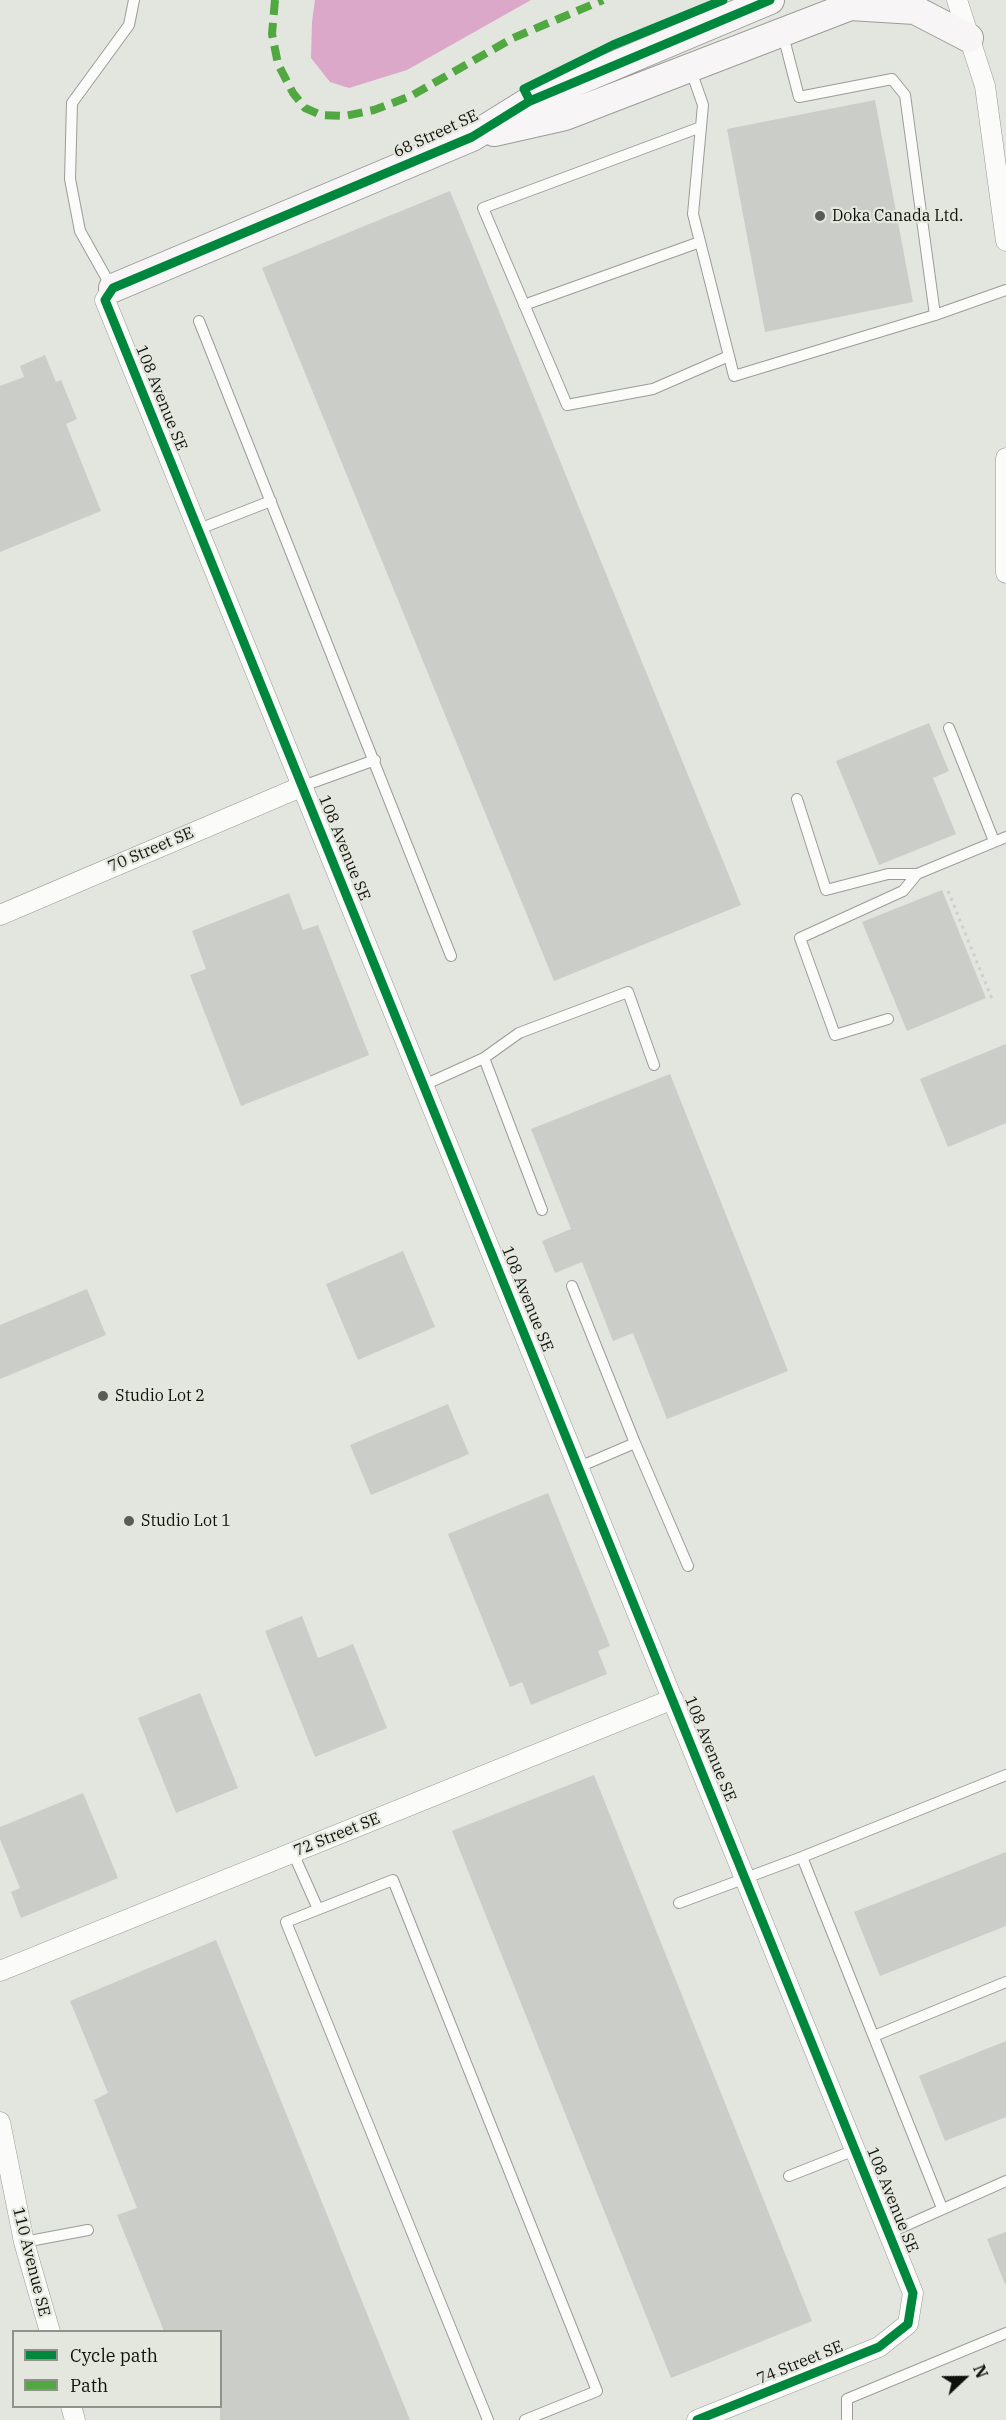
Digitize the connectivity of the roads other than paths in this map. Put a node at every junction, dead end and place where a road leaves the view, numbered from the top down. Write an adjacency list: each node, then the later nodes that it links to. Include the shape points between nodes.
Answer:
1 (134, 0): 12 (lane, via 129,25 72,102 70,179 80,231)
2 (770, 0): 9 (street, 68 Street SE, via 530,101)
3 (957, 0): 6 (street)
4 (858, 3): 5 (street, 68 Street SE); 6 (street, via 915,10)
5 (782, 32): 7 (street, 68 Street SE); 15 (lane, via 799,97 892,79 905,95)
6 (969, 38): 10 (street, via 985,86)
7 (690, 68): 8 (lane, via 703,105); 9 (street, 68 Street SE, via 565,116)
8 (701, 127): 11 (lane, via 693,214); 14 (lane, via 483,208)
9 (472, 137): 12 (street, 68 Street SE)
10 (1006, 234)
11 (700, 242): 14 (lane); 17 (lane)
12 (112, 288): 20 (street, 108 Avenue SE, via 105,300)
13 (1006, 290): 15 (lane)
14 (524, 305): 17 (lane, via 567,405 653,389)
15 (935, 315): 17 (lane, via 734,376)
16 (199, 321): 19 (lane)
17 (729, 356)
18 (1006, 458): 21 (street)
19 (271, 501): 20 (lane); 23 (lane)
20 (199, 529): 24 (street, 108 Avenue SE)
21 (1006, 573)
22 (950, 728): 27 (lane)
23 (375, 760): 24 (lane); 30 (lane)
24 (303, 786): 29 (street, 70 Street SE); 34 (street, 108 Avenue SE)
25 (797, 799): 28 (lane, via 826,890 888,874)
26 (1006, 837): 27 (lane)
27 (994, 841): 28 (lane)
28 (917, 874): 31 (lane, via 903,891 800,938 835,1035)
29 (0, 915)
30 (451, 956)
31 (888, 1019)
32 (484, 1058): 33 (lane, via 519,1033 628,992); 34 (lane); 35 (lane)
33 (654, 1065)
34 (424, 1084): 38 (street, 108 Avenue SE)
35 (543, 1210)
36 (573, 1286): 37 (lane)
37 (635, 1443): 38 (lane); 39 (lane)
38 (579, 1467): 40 (street, 108 Avenue SE)
39 (688, 1566)
40 (673, 1699): 42 (street, 72 Street SE); 44 (street, 108 Avenue SE)
41 (1006, 1775): 43 (lane)
42 (293, 1853): 46 (lane); 47 (street, 72 Street SE)
43 (802, 1857): 44 (lane); 49 (lane)
44 (746, 1877): 45 (lane); 51 (street, 108 Avenue SE)
45 (679, 1903)
46 (318, 1910): 61 (lane, via 286,1922); 62 (lane, via 393,1880 398,1891 597,2391)
47 (0, 1971)
48 (1006, 1982): 49 (lane)
49 (874, 2036): 54 (lane)
50 (0, 2122): 57 (street, 110 Avenue SE)
51 (855, 2150): 52 (lane); 56 (street, 108 Avenue SE)
52 (789, 2176)
53 (1006, 2181): 54 (lane)
54 (942, 2208): 56 (lane)
55 (88, 2230): 57 (lane)
56 (889, 2233): 58 (street, 108 Avenue SE, via 913,2293)
57 (24, 2242): 59 (street, 110 Avenue SE)
58 (908, 2324): 63 (street, 74 Street SE, via 879,2347)
59 (50, 2330)
60 (1006, 2333): 64 (lane, via 847,2399)
61 (488, 2420)
62 (525, 2420)
63 (697, 2420)
64 (847, 2420)

